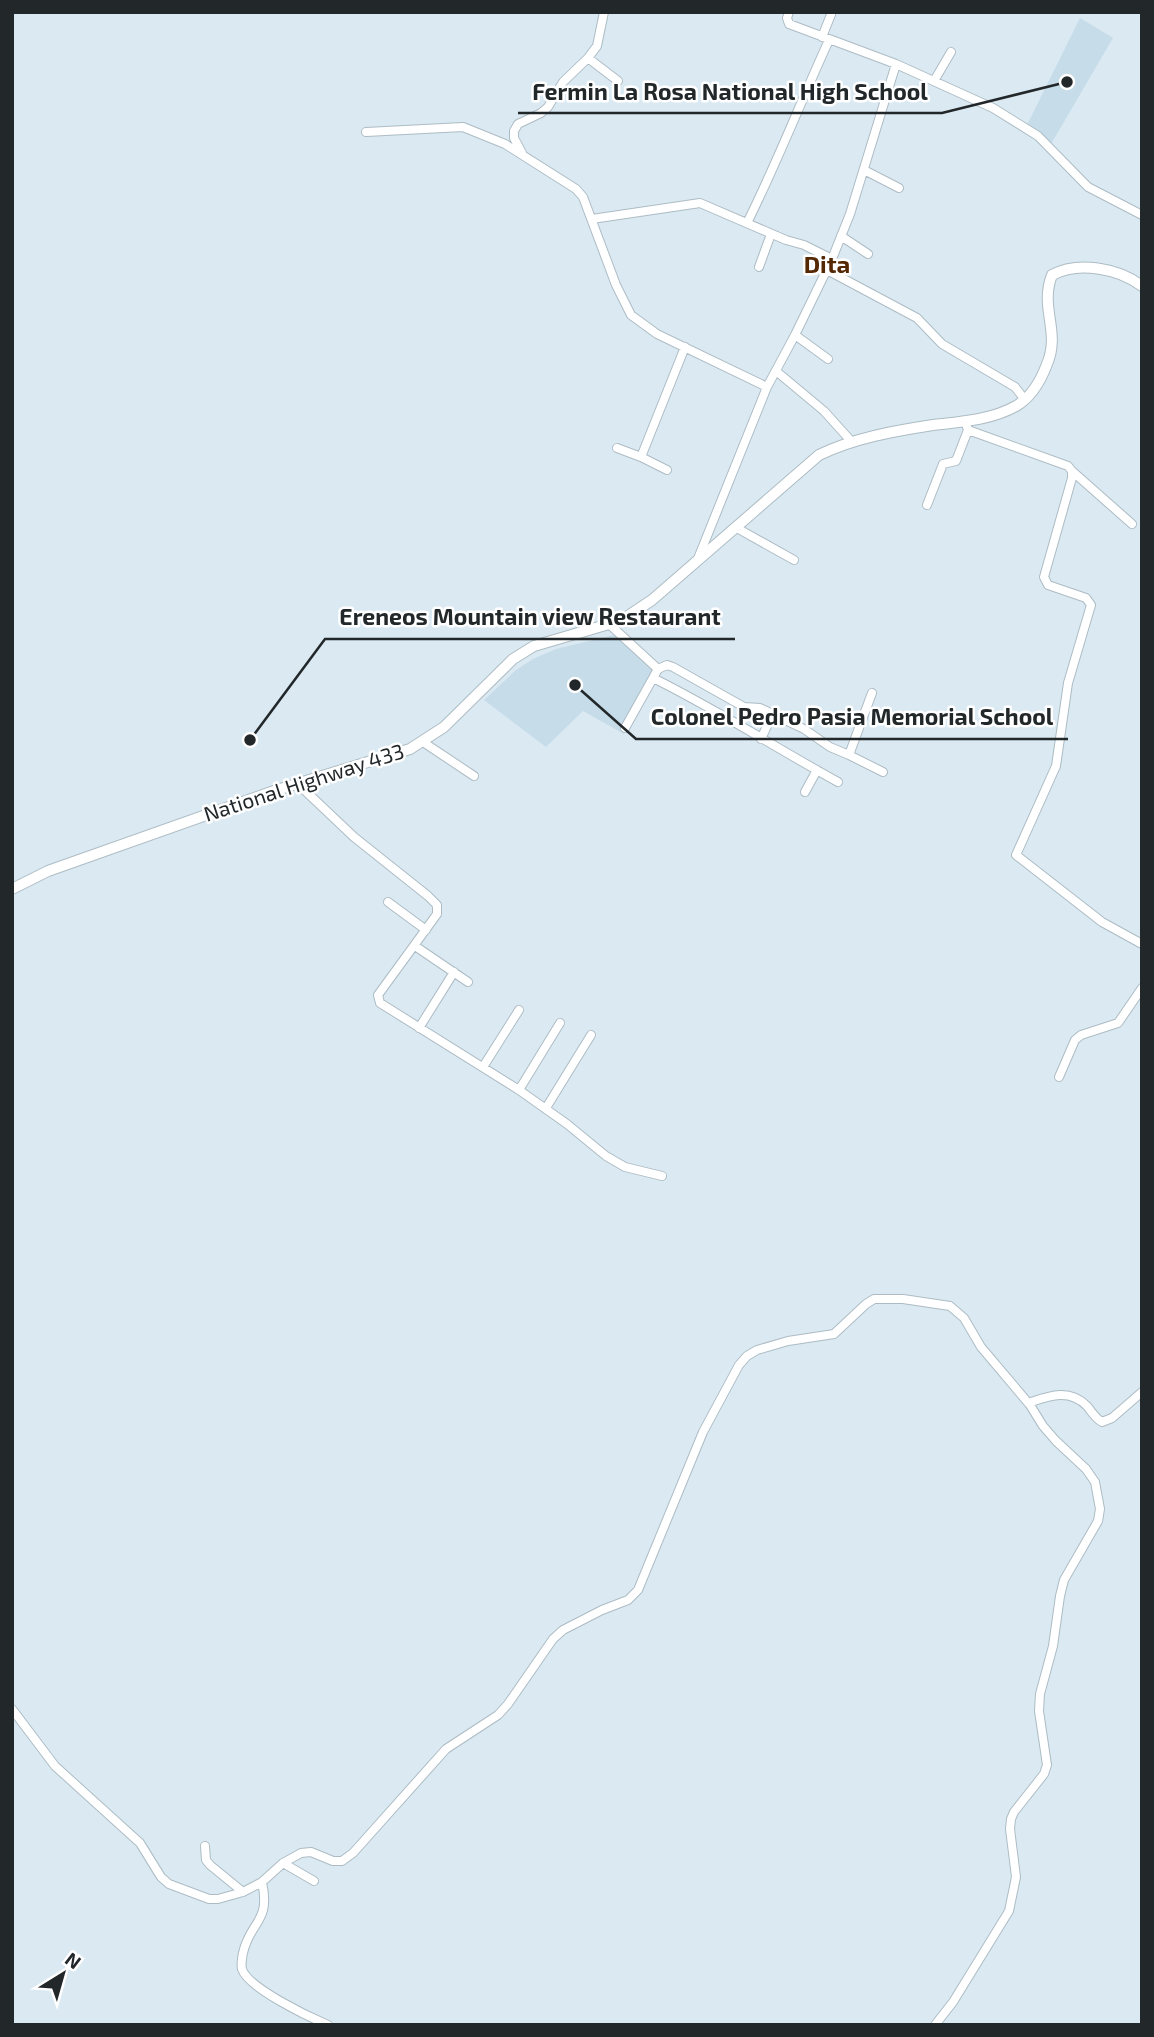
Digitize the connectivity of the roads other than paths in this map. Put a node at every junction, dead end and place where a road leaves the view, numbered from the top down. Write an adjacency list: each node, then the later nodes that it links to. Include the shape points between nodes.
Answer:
1 (604, 12): 6 (street, via 597,46)
2 (789, 12): 4 (street, via 789,24)
3 (832, 12): 4 (street)
4 (825, 39): 7 (street); 16 (street, via 778,160)
5 (951, 52): 9 (street)
6 (588, 58): 8 (street); 11 (street, via 548,107 518,124 514,138)
7 (896, 65): 9 (street); 12 (street)
8 (618, 81)
9 (934, 81): 14 (street, via 993,108 1038,136 1088,187)
10 (366, 132): 11 (street, via 463,127 505,144)
11 (525, 159): 15 (street, via 576,189)
12 (864, 170): 13 (street); 18 (street)
13 (899, 188)
14 (1142, 215)
15 (592, 219): 16 (street, via 701,203); 25 (street, via 631,315)
16 (747, 223): 17 (street)
17 (771, 234): 20 (street); 21 (street)
18 (841, 236): 19 (street); 20 (street)
19 (868, 254)
20 (832, 259): 22 (street)
21 (760, 267)
22 (827, 270): 24 (street); 29 (street, via 918,318 942,344 1015,387)
23 (1142, 286): 29 (main road, via 1128,277 1096,269 1063,269 1052,275 1046,298 1054,336 1051,352)
24 (795, 335): 26 (street); 27 (street)
25 (685, 347): 28 (street); 33 (street)
26 (828, 359)
27 (776, 371): 28 (street); 31 (street, via 824,411)
28 (767, 387): 40 (street)
29 (1025, 400): 30 (main road, National Highway 433)
30 (967, 425): 31 (main road, National Highway 433); 35 (street); 36 (street, via 956,461 943,464)
31 (851, 441): 38 (main road, National Highway 433, via 819,455)
32 (617, 448): 33 (street)
33 (642, 457): 34 (street)
34 (667, 470)
35 (1072, 471): 37 (street); 59 (street, via 1044,576 1048,585 1086,598 1091,605 1068,683 1056,766 1016,855 1102,922)
36 (927, 505)
37 (1132, 524)
38 (735, 527): 39 (street); 40 (main road, National Highway 433)
39 (794, 560)
40 (696, 563): 41 (main road, National Highway 433, via 652,600)
41 (610, 624): 42 (street); 48 (main road, National Highway 433, via 534,646 513,659)
42 (658, 669): 43 (street); 45 (street, via 673,667 744,707)
43 (653, 678): 46 (street); 47 (street)
44 (872, 693): 49 (street)
45 (772, 713): 47 (street); 49 (street)
46 (625, 728)
47 (761, 739): 50 (street)
48 (423, 742): 52 (street); 54 (main road, National Highway 433)
49 (849, 755): 51 (street)
50 (817, 770): 53 (street); 55 (street)
51 (883, 772)
52 (474, 776)
53 (838, 782)
54 (298, 784): 56 (main road, National Highway 433, via 48,870); 58 (street, via 437,905 437,914)
55 (805, 792)
56 (12, 889)
57 (388, 902): 58 (street)
58 (426, 930): 60 (street)
59 (1142, 944)
60 (415, 946): 61 (street); 66 (street, via 377,999)
61 (454, 972): 62 (street); 66 (street)
62 (468, 982)
63 (1142, 988): 69 (street, via 1118,1023 1075,1040)
64 (519, 1010): 68 (street)
65 (560, 1023): 70 (street)
66 (419, 1028): 68 (street)
67 (591, 1035): 71 (street)
68 (483, 1068): 70 (street)
69 (1059, 1077)
70 (519, 1090): 71 (street)
71 (546, 1108): 72 (street, via 616,1162)
72 (662, 1176)
73 (1142, 1392): 74 (street, via 1102,1422 1066,1394)
74 (1028, 1402): 77 (street, via 981,1347 958,1310 950,1306 874,1299 834,1334 788,1340 747,1356 703,1432 638,1590 628,1600 553,1639 498,1715 446,1749 353,1853 342,1861 301,1853); 82 (street, via 1056,1441 1095,1482 1100,1509 1059,1596 1053,1646 1040,1694 1047,1765 1011,1819 1016,1877 1009,1911)
75 (12, 1709): 80 (street, via 55,1766 140,1843 169,1885 209,1899)
76 (205, 1846): 80 (street, via 210,1865)
77 (283, 1863): 78 (street); 79 (street)
78 (314, 1881)
79 (262, 1882): 80 (street); 81 (street, via 265,1909 243,1952 242,1969 252,1984)
80 (243, 1892)
81 (328, 2025)
82 (935, 2025)

